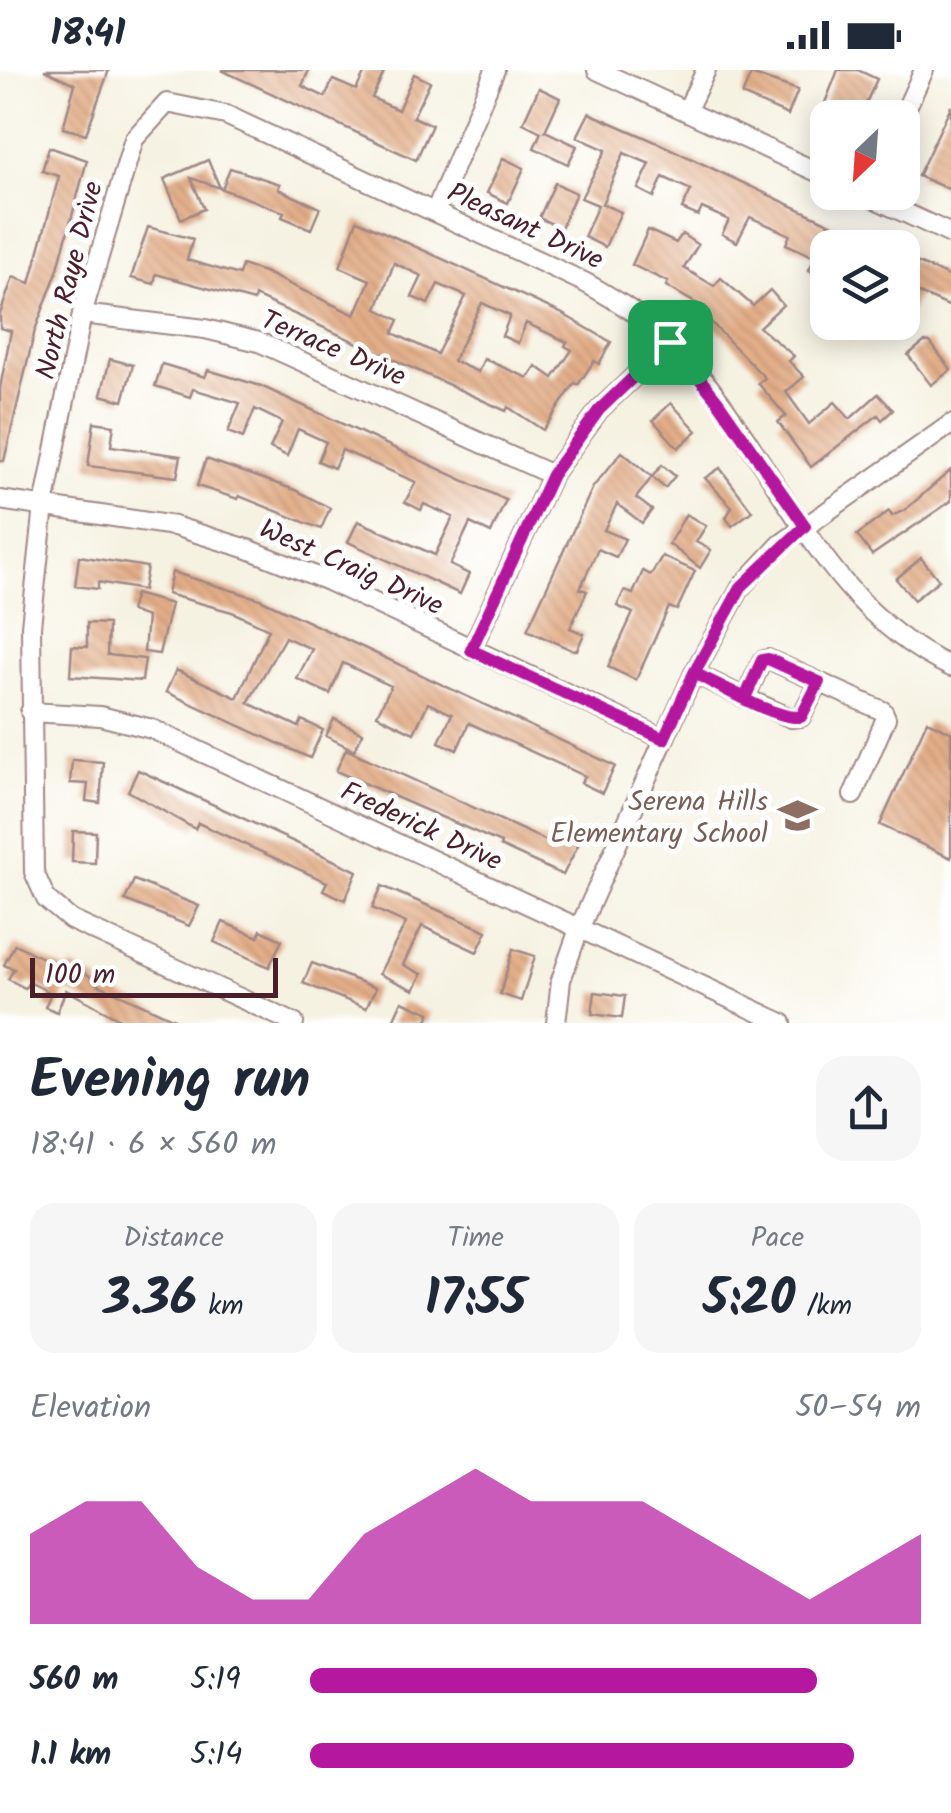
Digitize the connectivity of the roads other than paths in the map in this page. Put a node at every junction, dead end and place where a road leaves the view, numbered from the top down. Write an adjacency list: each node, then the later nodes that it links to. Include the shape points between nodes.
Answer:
1 (495, 70): 10 (street)
2 (597, 70): 7 (street)
3 (706, 70): 7 (street)
4 (924, 70): 5 (street)
5 (910, 100)
6 (167, 103): 10 (street, Pleasant Drive, via 226,115); 12 (street, North Raye Drive, via 134,138)
7 (687, 110): 8 (street)
8 (810, 168)
9 (899, 210): 11 (street)
10 (435, 212): 13 (street, Pleasant Drive, via 612,297)
11 (951, 234)
12 (82, 314): 15 (street, Terrace Drive, via 259,342); 17 (street, North Raye Drive)
13 (670, 342): 15 (street, via 599,410); 18 (street, Pleasant Drive)
14 (951, 424): 18 (street)
15 (552, 475): 19 (street)
16 (0, 500): 17 (street, West Craig Drive)
17 (44, 506): 19 (street, West Craig Drive, via 225,540); 24 (street, North Raye Drive)
18 (805, 526): 20 (street, Pleasant Drive, via 876,620); 21 (street, via 741,587)
19 (471, 650): 25 (street, West Craig Drive)
20 (951, 667)
21 (694, 673): 23 (street); 25 (street)
22 (819, 682): 23 (street, via 801,717); 23 (street, via 762,660); 26 (street, via 886,718)
23 (745, 698)
24 (30, 712): 27 (street, Frederick Drive, via 100,716 152,728); 28 (street, North Raye Drive, via 34,872 46,899 71,920)
25 (664, 739): 27 (street)
26 (853, 795)
27 (579, 929): 29 (street, via 561,980); 30 (street, Frederick Drive)
28 (294, 1023)
29 (556, 1023)
30 (782, 1023)

